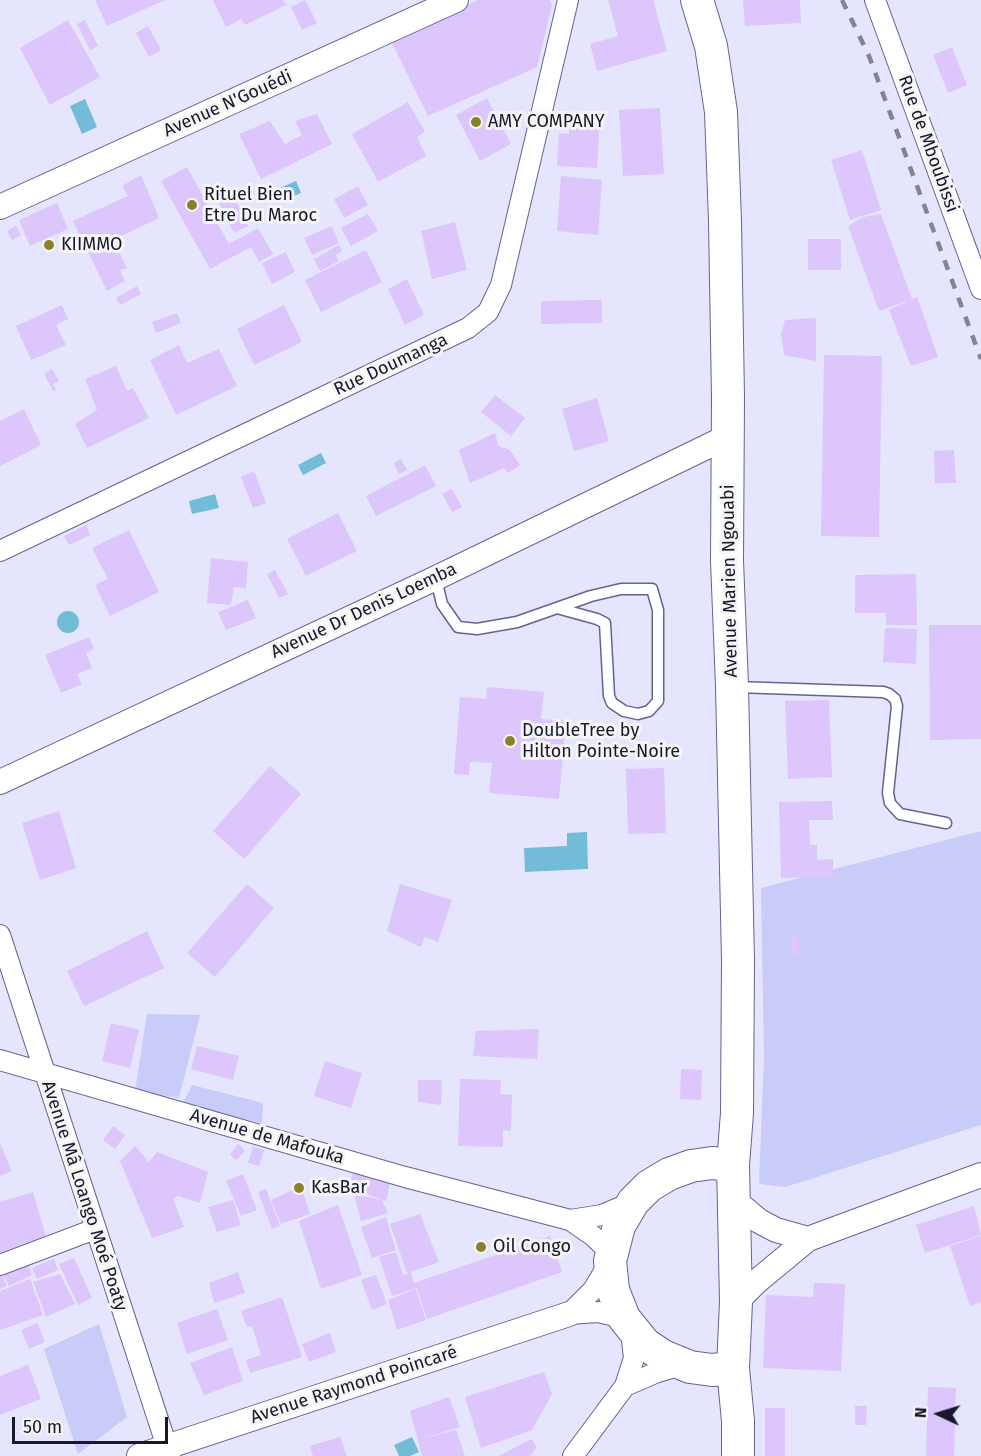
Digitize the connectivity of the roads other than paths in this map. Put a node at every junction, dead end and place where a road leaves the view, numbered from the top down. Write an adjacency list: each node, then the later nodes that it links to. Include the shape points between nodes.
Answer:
1 (456, 0): 5 (street, Avenue N'Gouédi)
2 (568, 0): 8 (street, Rue Doumanga, via 501,285 488,312 468,328)
3 (697, 0): 7 (main road, Avenue Marien Ngouabi, via 711,46 721,112)
4 (875, 0): 6 (street, Rue de Mboubissi)
5 (0, 207)
6 (981, 289)
7 (727, 437): 9 (street, Avenue Dr Denis Loemba); 11 (main road, Avenue Marien Ngouabi)
8 (0, 551)
9 (436, 578): 10 (lane, via 442,604 458,627 477,629 517,622); 12 (street, Avenue Dr Denis Loemba)
10 (557, 608): 10 (lane, via 591,596 652,589 658,610 658,701 649,711 624,711 612,703 605,623)
11 (732, 687): 13 (lane, via 889,694 897,706 890,803 900,814); 17 (main road, Avenue Marien Ngouabi)
12 (0, 782)
13 (946, 823)
14 (0, 935): 16 (street, Avenue Mâ Loango Moé Poaty)
15 (0, 1060): 16 (street, Avenue de Mafouka)
16 (44, 1073): 23 (street, Avenue de Mafouka); 24 (street, Avenue Mâ Loango Moé Poaty)
17 (737, 1113): 18 (main road, Avenue Marien Ngouabi); 19 (main road, via 717,1143)
18 (733, 1165): 19 (main road); 22 (main road, Avenue Marien Ngouabi)
19 (691, 1166): 21 (main road, via 649,1186)
20 (981, 1175): 25 (street)
21 (633, 1202): 23 (street, via 602,1215); 26 (main road, via 619,1226)
22 (735, 1202): 25 (street, via 776,1230); 28 (main road, Avenue Marien Ngouabi)
23 (570, 1220): 26 (street, via 593,1236)
24 (95, 1228): 27 (street); 35 (street, Avenue Mâ Loango Moé Poaty)
25 (808, 1239): 28 (street)
26 (611, 1257): 29 (street, via 593,1290); 30 (main road, via 613,1290)
27 (0, 1265)
28 (736, 1302): 32 (main road, Avenue Marien Ngouabi)
29 (569, 1314): 30 (street, via 598,1312); 35 (street, Avenue Raymond Poincaré)
30 (628, 1323): 31 (main road, via 645,1344); 33 (street, via 634,1358)
31 (686, 1366): 32 (main road); 33 (street, via 655,1373); 34 (main road, via 719,1390)
32 (734, 1368): 34 (main road, Avenue Marien Ngouabi)
33 (625, 1386): 37 (street)
34 (738, 1421): 38 (main road, Avenue Marien Ngouabi)
35 (168, 1452): 36 (street, Avenue Raymond Poincaré)
36 (140, 1456)
37 (573, 1456)
38 (738, 1456)

